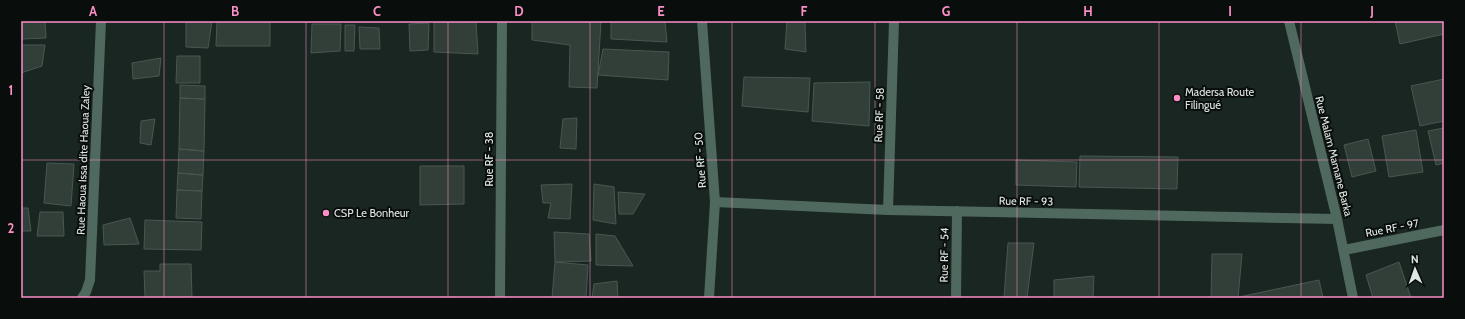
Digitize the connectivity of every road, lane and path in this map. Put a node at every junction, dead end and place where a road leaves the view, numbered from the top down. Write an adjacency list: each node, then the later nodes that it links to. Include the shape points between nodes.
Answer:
1 (101, 21): 12 (street, Rue Haoua Issa dite Haoua Zaley, via 90,280)
2 (502, 21): 13 (street, Rue RF - 38)
3 (702, 21): 6 (street, Rue RF - 50)
4 (894, 21): 7 (street, Rue RF - 58)
5 (1289, 21): 9 (street, Rue Malam Mamane Barka)
6 (715, 202): 7 (street, Rue RF - 93); 14 (street, Rue RF - 50)
7 (888, 210): 8 (street, Rue RF - 93)
8 (956, 211): 9 (street, Rue RF - 93); 15 (street, Rue RF - 54)
9 (1337, 219): 11 (street, Rue Malam Mamane Barka)
10 (1444, 230): 11 (street, Rue RF - 97)
11 (1344, 250): 16 (street, Rue Malam Mamane Barka)
12 (82, 298)
13 (500, 298)
14 (710, 298)
15 (956, 298)
16 (1353, 298)

